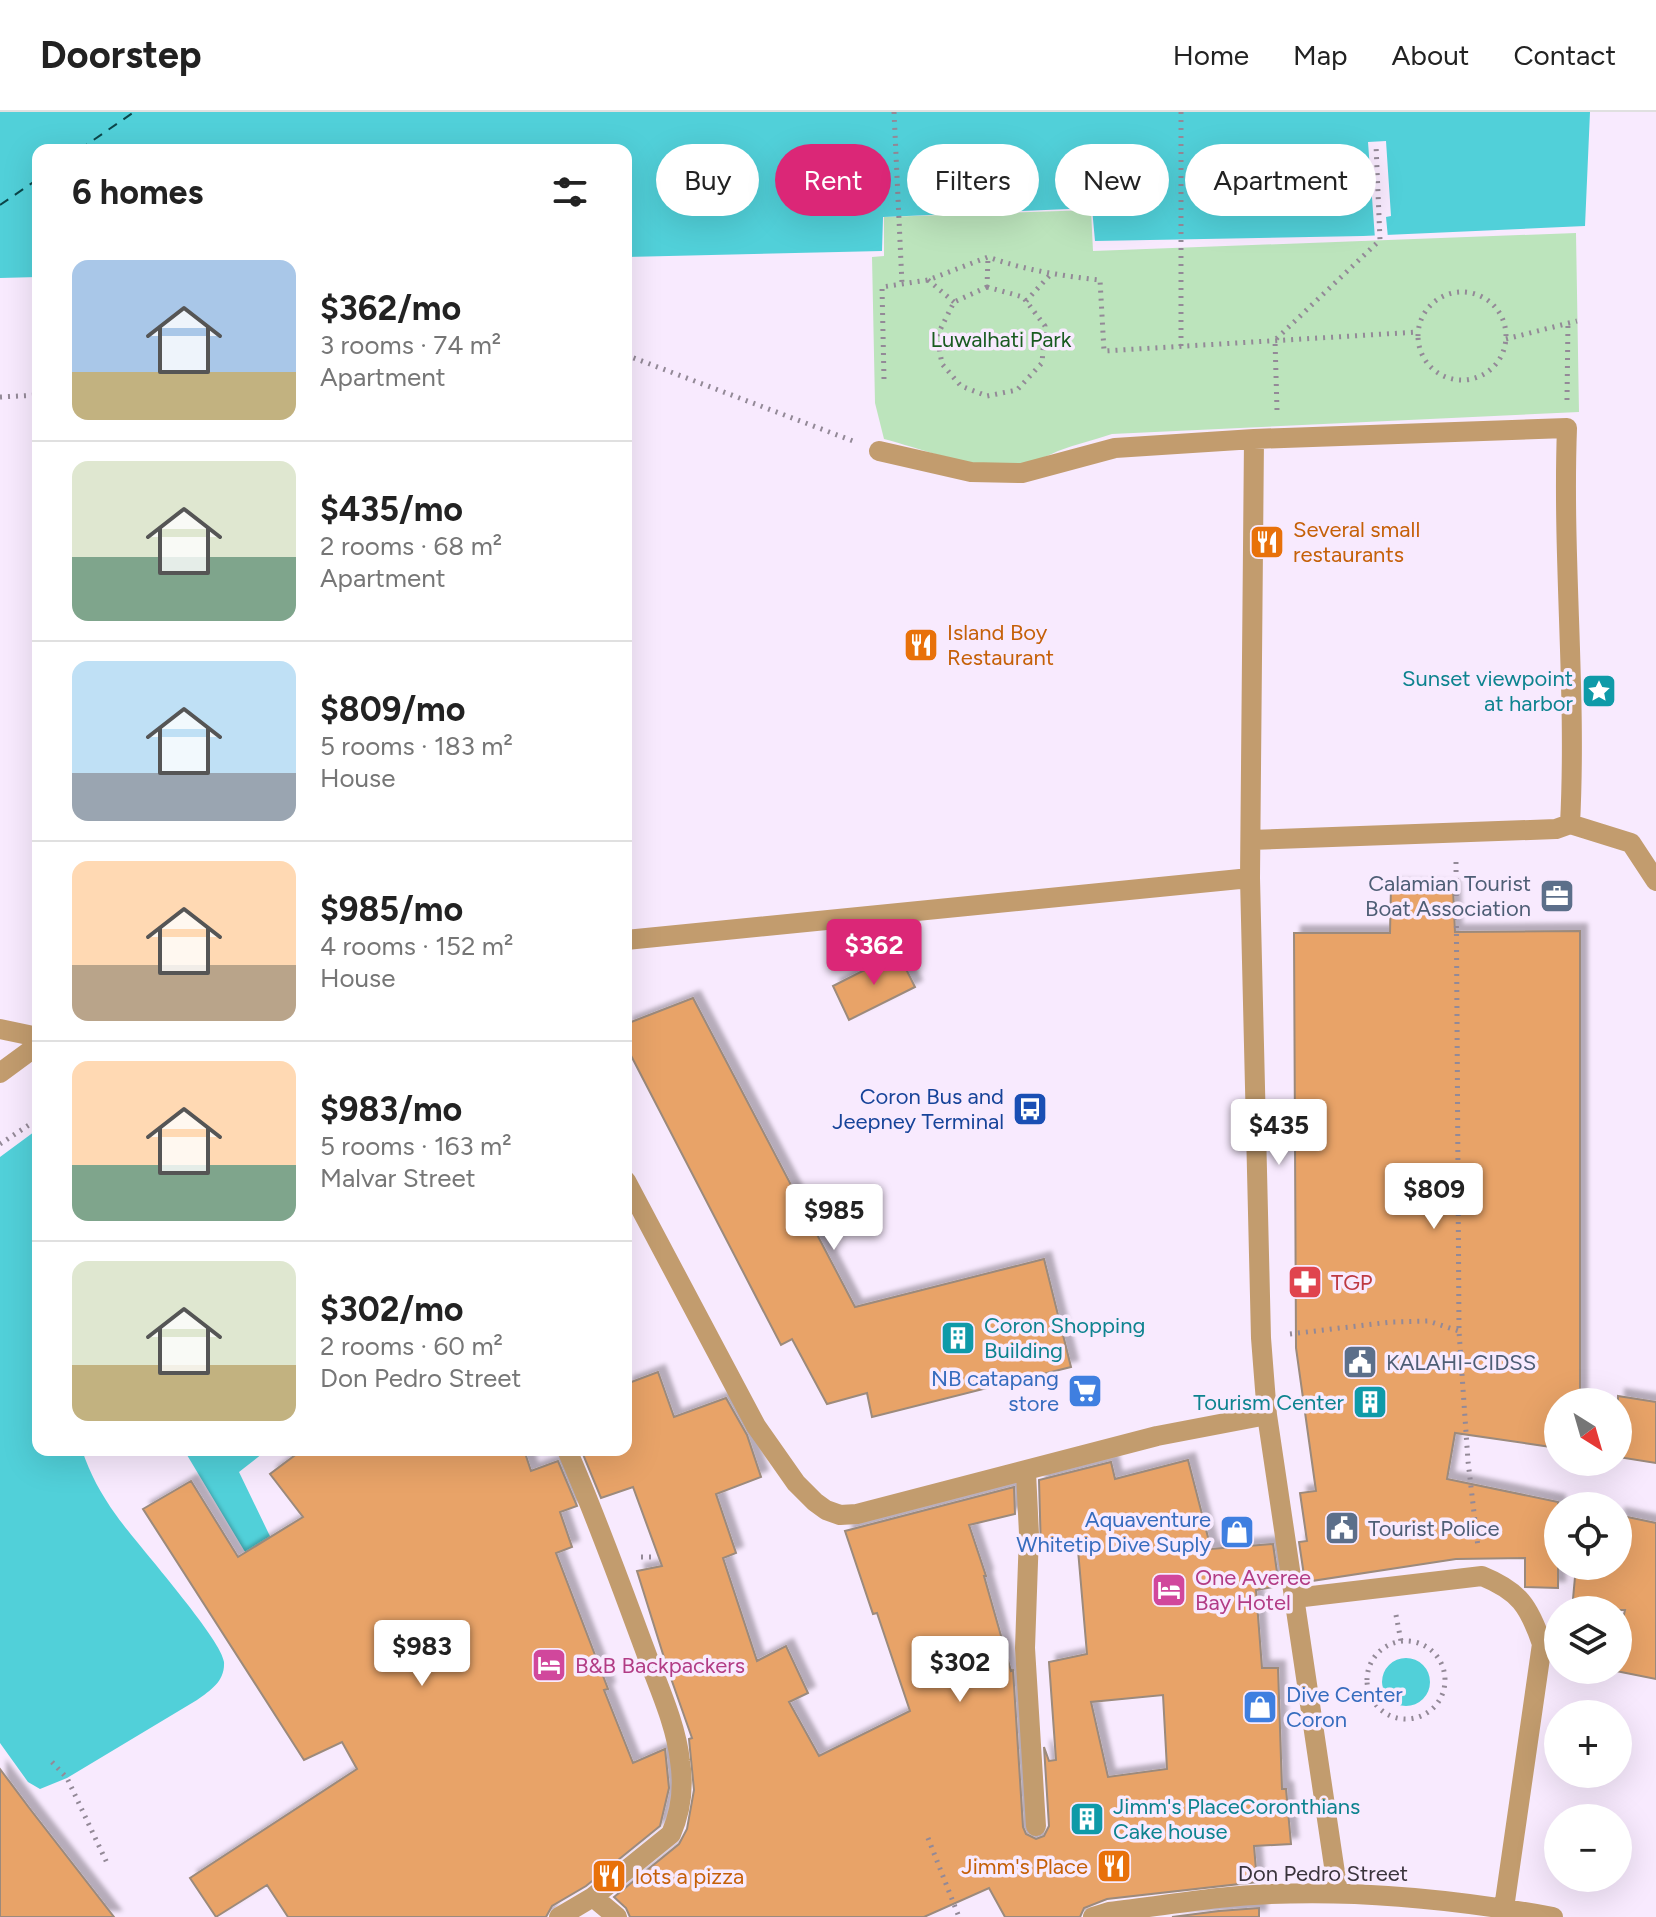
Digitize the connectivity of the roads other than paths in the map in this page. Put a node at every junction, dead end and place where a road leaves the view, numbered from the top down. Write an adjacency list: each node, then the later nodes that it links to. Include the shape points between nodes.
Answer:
1 (1254, 439): 2 (street, via 1115,448 1022,473 971,472); 3 (street, via 1567,428); 4 (street)
2 (879, 451)
3 (1570, 824): 4 (street, via 1556,829); 6 (street, via 1631,843)
4 (1251, 840): 5 (street)
5 (1250, 878): 7 (street); 13 (street)
6 (1656, 881)
7 (632, 939)
8 (0, 1029): 9 (street)
9 (32, 1036)
10 (32, 1049): 11 (street)
11 (0, 1073)
12 (632, 1192): 15 (street, via 756,1426 796,1483 826,1510 857,1514)
13 (1267, 1415): 15 (street, via 1157,1436); 16 (street)
14 (569, 1456): 19 (street, via 665,1706 681,1770 680,1807 671,1834)
15 (1026, 1472): 17 (street, via 1025,1648)
16 (1295, 1598): 18 (street); 20 (street, via 1482,1576 1518,1596 1542,1644)
17 (1036, 1826)
18 (1338, 1893): 20 (street, Don Pedro Street, via 1431,1897); 23 (street, Don Pedro Street, via 1221,1897)
19 (593, 1897): 21 (street); 22 (street)
20 (1504, 1908): 24 (street, Don Pedro Street)
21 (559, 1917)
22 (617, 1917)
23 (1093, 1917)
24 (1553, 1917)

